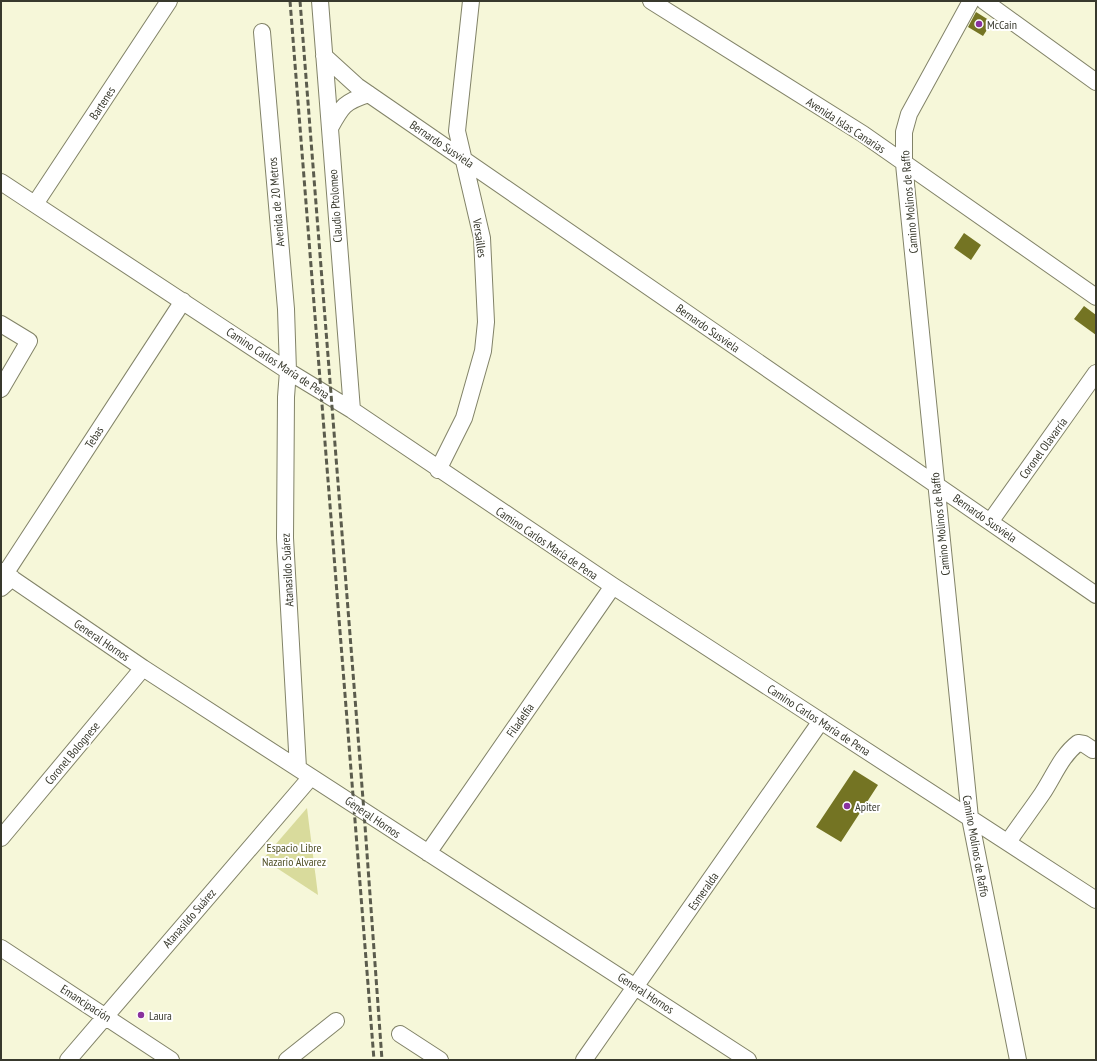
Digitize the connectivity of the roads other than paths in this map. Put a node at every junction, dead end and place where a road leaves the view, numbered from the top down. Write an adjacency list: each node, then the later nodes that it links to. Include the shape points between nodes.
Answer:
1 (169, 1): 15 (street, Bartenes)
2 (320, 1): 8 (street, Claudio Ptolomeo)
3 (471, 1): 12 (street, Versailles, via 457,131)
4 (651, 1): 13 (street, Avenida Islas Canarias, via 863,134)
5 (971, 1): 13 (street, Camino Molinos de Raffo, via 909,114 904,132)
6 (984, 1): 9 (street)
7 (262, 32): 19 (street, Avenida de 20 Metros, via 286,309)
8 (324, 56): 10 (street, Bernardo Susviela); 11 (street, Claudio Ptolomeo)
9 (1096, 82)
10 (369, 94): 11 (street, via 351,100 340,110); 12 (street, Bernardo Susviela)
11 (330, 130): 22 (street, Claudio Ptolomeo)
12 (463, 158): 23 (street, Versailles, via 482,238 486,322 483,351 464,418); 24 (street, Bernardo Susviela)
13 (904, 164): 16 (street, Avenida Islas Canarias); 24 (street, Camino Molinos de Raffo)
14 (1, 182): 15 (street, Camino Carlos María de Pena)
15 (35, 204): 17 (street, Camino Carlos María de Pena)
16 (1096, 297)
17 (183, 301): 19 (street, Camino Carlos María de Pena); 26 (street, Tebas)
18 (1, 324): 21 (street, via 29,341)
19 (288, 371): 22 (street, Camino Carlos María de Pena); 32 (street, Atanasildo Suárez, via 285,538)
20 (1096, 374): 25 (street, Coronel Olavarría)
21 (1, 389)
22 (352, 410): 23 (street, Camino Carlos María de Pena)
23 (438, 470): 27 (street, Camino Carlos María de Pena)
24 (935, 484): 25 (street, Bernardo Susviela); 34 (street, Camino Molinos de Raffo)
25 (990, 522): 28 (street, Bernardo Susviela)
26 (5, 578): 29 (street, General Hornos)
27 (613, 586): 30 (street, Camino Carlos María de Pena); 37 (street, Filadelfia)
28 (1096, 595)
29 (143, 668): 32 (street, General Hornos); 35 (street, Coronel Bolognese)
30 (821, 721): 34 (street, Camino Carlos María de Pena); 40 (street, Esmeralda)
31 (1093, 750): 36 (street, via 1084,744 1078,743 1074,746 1060,762 1043,793)
32 (298, 768): 33 (street, General Hornos)
33 (311, 777): 37 (street, General Hornos); 41 (street, Atanasildo Suárez)
34 (970, 818): 36 (street, Camino Carlos María de Pena); 50 (street, Camino Molinos de Raffo)
35 (1, 838)
36 (1008, 842): 38 (street, Camino Carlos María de Pena)
37 (428, 853): 40 (street, General Hornos)
38 (1096, 900)
39 (1, 948): 41 (street, Emancipación)
40 (636, 987): 48 (street, Esmeralda); 49 (street, General Hornos)
41 (106, 1016): 44 (street, Atanasildo Suárez); 45 (street, Emancipación)
42 (336, 1021): 46 (street)
43 (400, 1034): 47 (street)
44 (68, 1060)
45 (171, 1060)
46 (287, 1060)
47 (440, 1060)
48 (584, 1060)
49 (748, 1060)
50 (1018, 1060)

